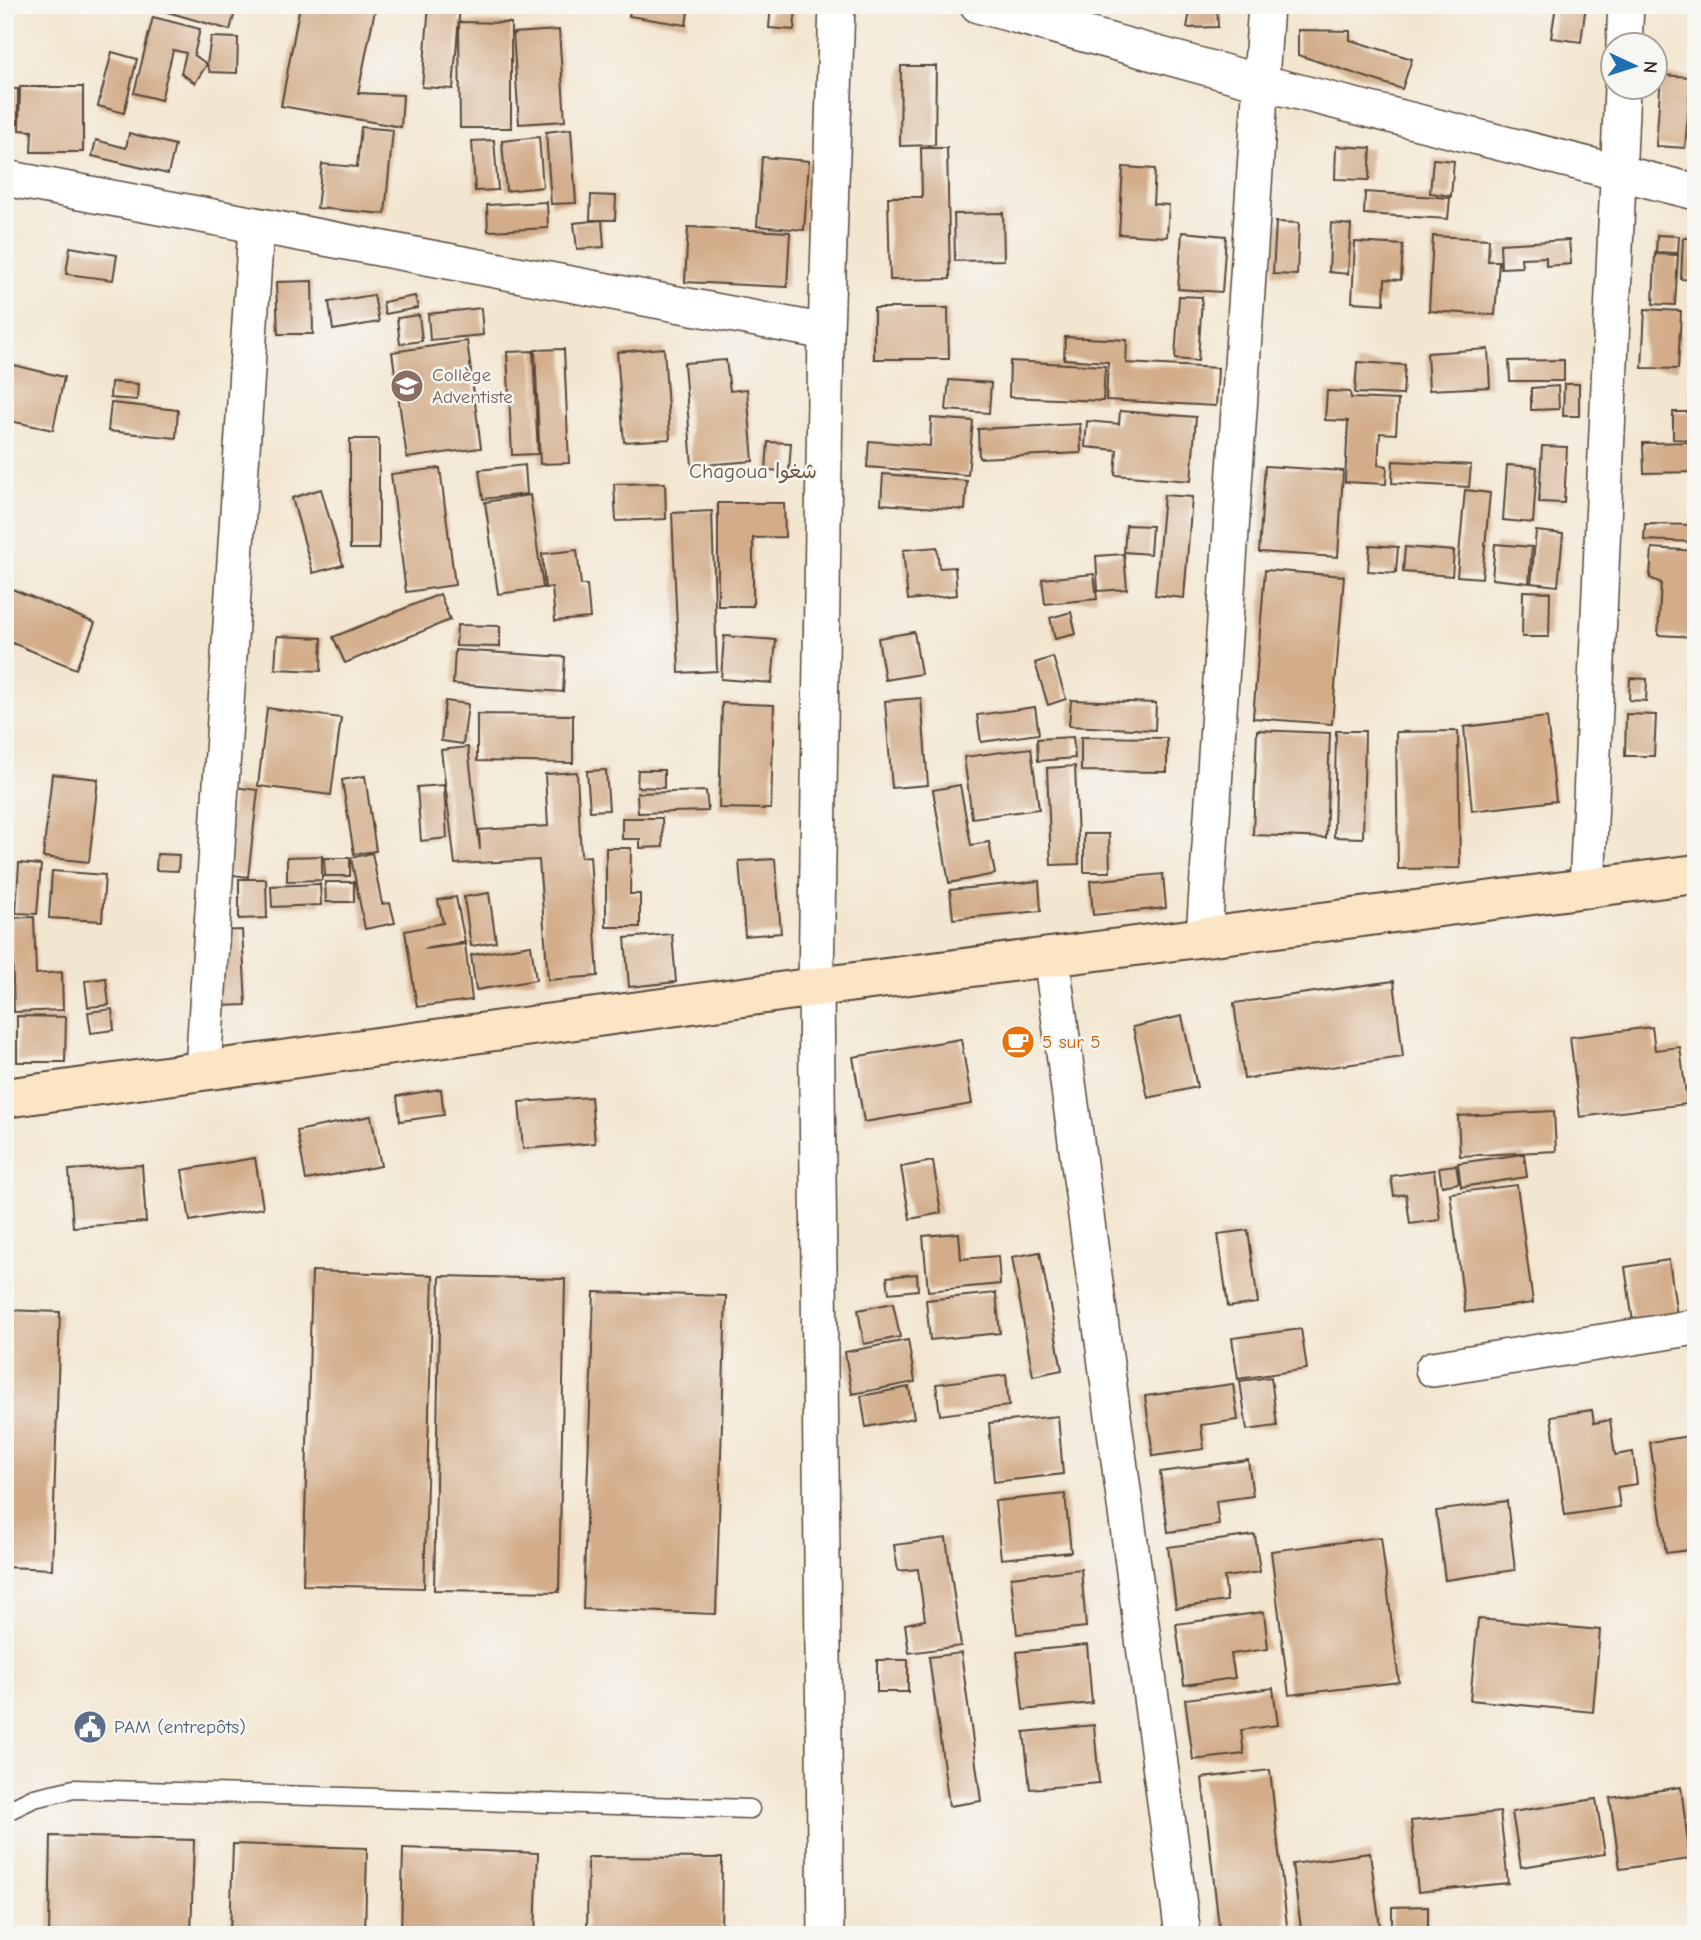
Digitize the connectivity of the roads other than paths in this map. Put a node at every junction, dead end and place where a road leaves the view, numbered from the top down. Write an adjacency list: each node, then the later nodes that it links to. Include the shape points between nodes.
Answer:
1 (837, 5): 12 (street)
2 (978, 5): 6 (street)
3 (1266, 5): 6 (street)
4 (1626, 5): 5 (street)
5 (1625, 32)
6 (1263, 83): 8 (street); 15 (street)
7 (1621, 102): 8 (street)
8 (1618, 171): 10 (street); 14 (street)
9 (5, 178): 11 (street)
10 (1696, 192)
11 (256, 227): 12 (street); 18 (street)
12 (826, 332): 17 (street)
13 (1696, 874): 14 (street)
14 (1587, 890): 15 (street)
15 (1204, 936): 16 (street)
16 (1051, 956): 17 (street); 25 (street)
17 (816, 987): 18 (street); 24 (street)
18 (203, 1070): 19 (street)
19 (5, 1098)
20 (1696, 1328): 21 (street)
21 (1433, 1369)
22 (750, 1809): 23 (lane, via 74,1789 34,1798)
23 (5, 1812)
24 (826, 1935)
25 (1183, 1935)

